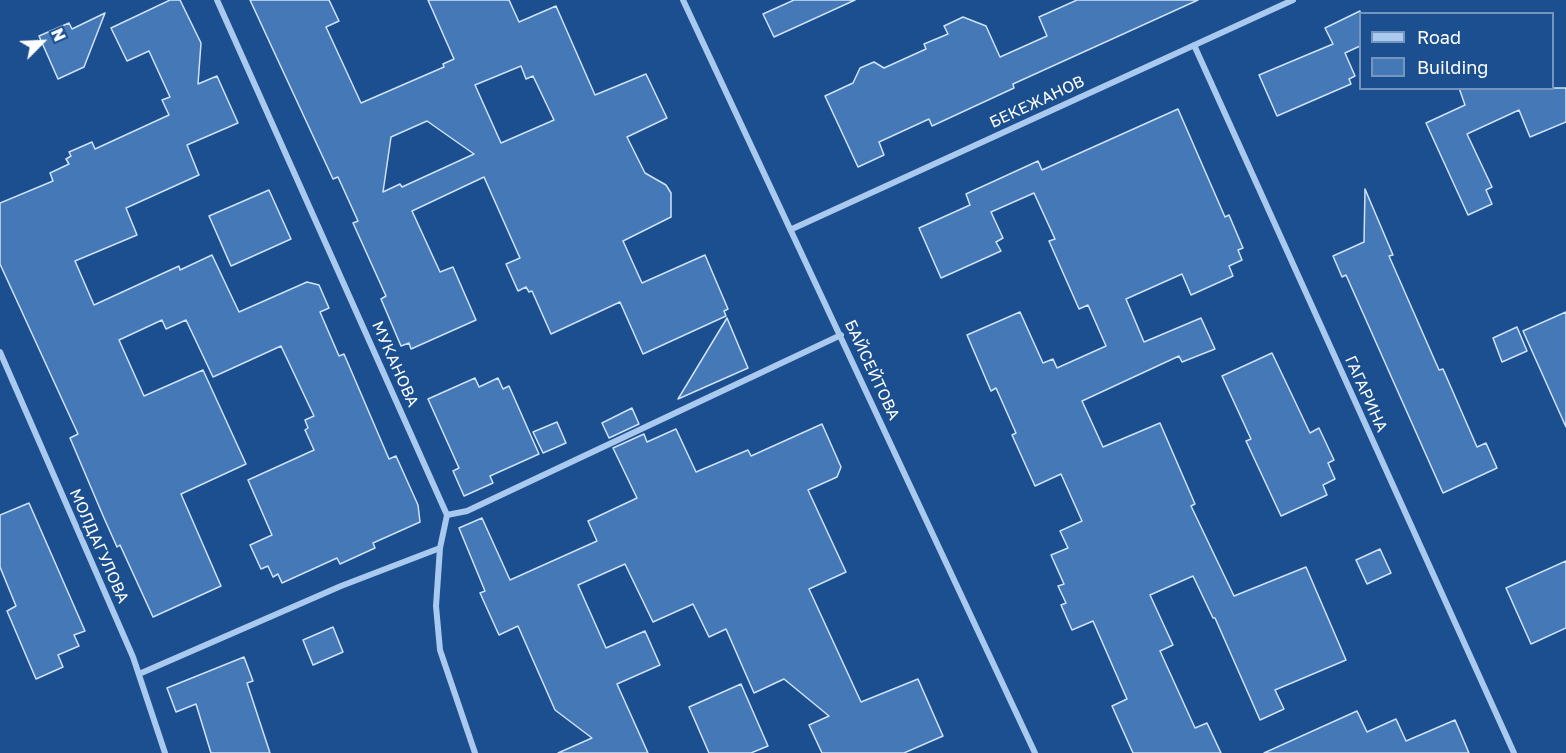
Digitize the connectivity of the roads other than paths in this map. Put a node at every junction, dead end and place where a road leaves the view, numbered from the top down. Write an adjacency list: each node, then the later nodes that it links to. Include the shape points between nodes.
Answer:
1 (217, 0): 8 (street, МУКАНОВА)
2 (683, 0): 5 (street, БАЙСЕЙТОВА)
3 (1293, 0): 4 (street, БЕКЕЖАНОВ)
4 (1194, 45): 5 (street, БЕКЕЖАНОВ); 14 (street, ГАГАРИНА)
5 (792, 229): 6 (street, БАЙСЕЙТОВА)
6 (841, 335): 8 (street, via 467,511); 13 (street, БАЙСЕЙТОВА)
7 (0, 352): 10 (street, МОЛДАГУЛОВА)
8 (447, 515): 9 (street)
9 (440, 548): 10 (street, via 341,586); 12 (street, via 436,606 440,650)
10 (139, 674): 11 (street, МОЛДАГУЛОВА)
11 (165, 753)
12 (475, 753)
13 (1035, 753)
14 (1514, 753)

